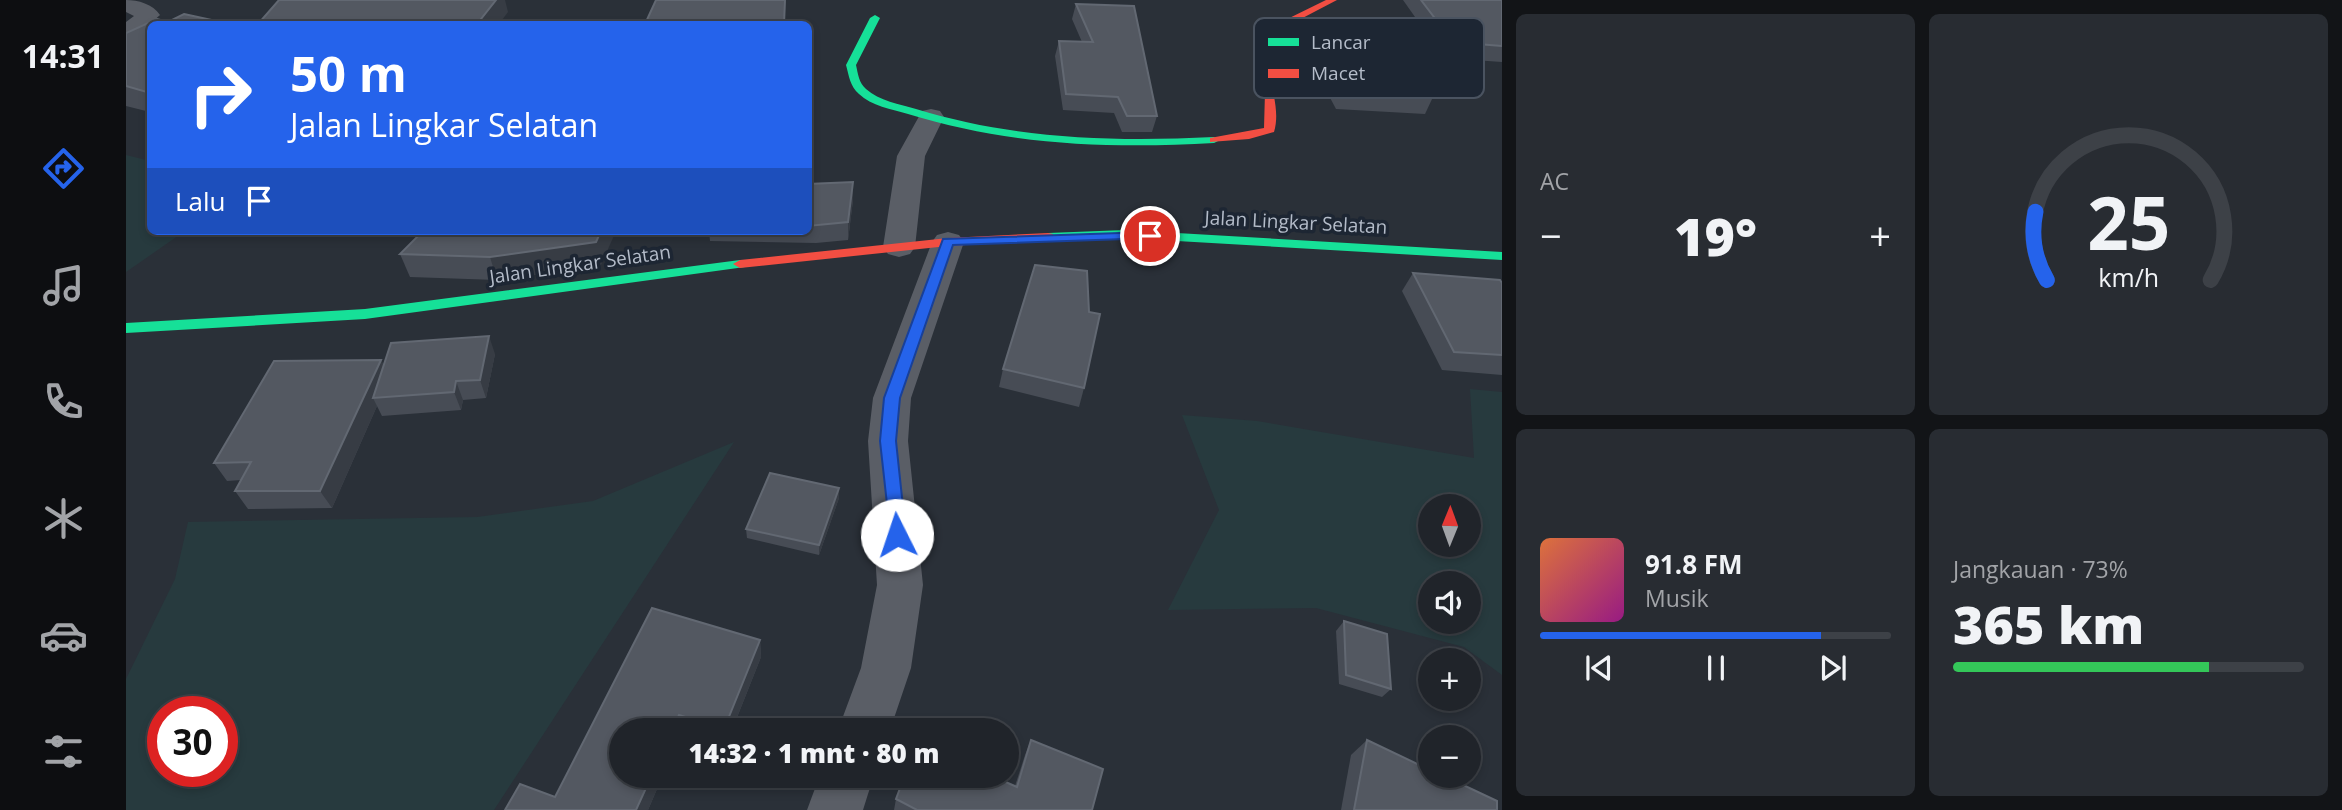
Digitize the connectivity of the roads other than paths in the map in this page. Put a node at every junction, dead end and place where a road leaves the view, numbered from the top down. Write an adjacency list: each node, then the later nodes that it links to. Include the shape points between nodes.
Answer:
1 (1333, 0): 4 (street)
2 (126, 3): 5 (street, via 149,15)
3 (875, 18): 7 (street, via 851,65 857,86 870,97)
4 (1296, 18)
5 (126, 33)
6 (1270, 98): 7 (street, via 1270,130 1254,137 1144,144 1008,137)
7 (931, 117): 9 (street, via 911,156)
8 (948, 242): 9 (street, Jalan Lingkar Selatan); 10 (street, Jalan Lingkar Selatan, via 1125,234); 12 (street, via 892,398 888,441 900,585 886,668)
9 (899, 247): 11 (street, Jalan Lingkar Selatan, via 686,270 365,314)
10 (1502, 256)
11 (126, 328)
12 (867, 718)
13 (843, 788): 14 (street)
14 (835, 810)

